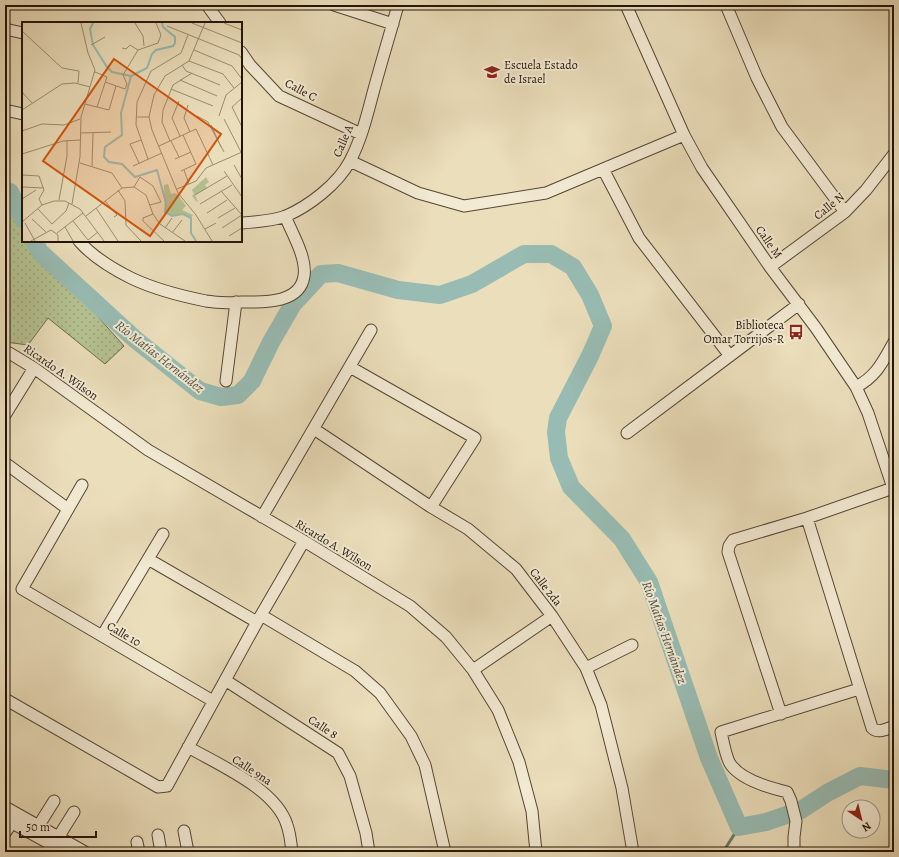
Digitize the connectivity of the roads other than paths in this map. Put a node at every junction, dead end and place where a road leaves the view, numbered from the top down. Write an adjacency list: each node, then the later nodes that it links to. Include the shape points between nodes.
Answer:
1 (206, 5): 6 (street)
2 (334, 5): 7 (street)
3 (398, 5): 7 (street, Calle A)
4 (626, 5): 14 (street, Calle M)
5 (726, 5): 18 (street, via 757,78 782,127)
6 (219, 22)
7 (393, 24): 13 (street, Calle A)
8 (5, 29): 9 (street)
9 (22, 33)
10 (242, 53): 13 (street, Calle C, via 279,96)
11 (5, 110): 12 (street)
12 (22, 114)
13 (361, 134): 16 (street, Calle A)
14 (684, 135): 17 (street); 22 (street, Calle M, via 702,168)
15 (894, 154): 18 (street, Calle N)
16 (350, 161): 17 (street, via 418,193 464,206 546,193); 19 (street, Calle A, via 332,184 305,205)
17 (603, 169): 28 (street, via 639,238)
18 (845, 212): 22 (street, Calle N)
19 (285, 216): 20 (street, Calle A); 23 (street, via 300,252 304,270 302,281 293,294 281,299 269,302)
20 (242, 223)
21 (80, 242): 23 (street, via 111,267 131,278 181,296 208,302)
22 (770, 267): 24 (street, Calle M)
23 (236, 302): 31 (street)
24 (799, 304): 28 (street); 32 (street, Calle M)
25 (371, 330): 29 (street)
26 (894, 342): 32 (street, via 874,375)
27 (5, 351): 30 (street, Ricardo A. Wilson)
28 (730, 356): 35 (street)
29 (350, 367): 34 (street); 39 (street, via 475,438)
30 (34, 368): 33 (street); 41 (street, Ricardo A. Wilson, via 148,450)
31 (226, 381)
32 (856, 387): 38 (street, Calle M, via 868,412)
33 (5, 415)
34 (314, 429): 39 (street, Calle 2da); 41 (street)
35 (627, 433)
36 (5, 463): 40 (street)
37 (82, 485): 40 (street)
38 (894, 489): 42 (street)
39 (431, 507): 46 (street, Calle 2da, via 468,529 516,569)
40 (68, 509): 48 (street, Calle 10, via 22,589)
41 (262, 517): 44 (street, Ricardo A. Wilson)
42 (807, 518): 53 (street); 56 (street, via 734,540 728,552)
43 (163, 534): 45 (street)
44 (304, 541): 47 (street); 51 (street, Ricardo A. Wilson, via 410,606 446,637)
45 (148, 559): 47 (street); 48 (street)
46 (552, 616): 50 (street, Calle 2da); 51 (street)
47 (259, 619): 52 (street); 74 (street, via 355,671 380,693 411,736 425,765)
48 (102, 636): 55 (street, Calle 10)
49 (632, 645): 50 (street)
50 (586, 668): 76 (street, Calle 2da, via 601,705 622,788)
51 (473, 670): 75 (street, Ricardo A. Wilson, via 498,710 520,762 532,811)
52 (225, 680): 55 (street); 73 (street, Calle 8, via 338,753 350,776)
53 (859, 689): 56 (street); 57 (street, via 872,728 878,732)
54 (5, 699): 58 (street, via 158,787 167,786)
55 (213, 701): 58 (street)
56 (781, 714): 77 (street, via 721,732 730,765 764,787 787,792 796,821)
57 (894, 726)
58 (188, 747): 72 (street, Calle 9na, via 257,787 274,802 287,824)
59 (54, 801): 63 (street)
60 (5, 807): 62 (street)
61 (74, 812): 67 (street)
62 (11, 819): 63 (street); 65 (street); 68 (street)
63 (39, 825): 67 (street)
64 (184, 831): 71 (street)
65 (5, 833)
66 (158, 835): 70 (street)
67 (58, 836): 69 (street)
68 (65, 852)
69 (85, 852)
70 (161, 852)
71 (188, 852)
72 (292, 852)
73 (369, 852)
74 (445, 852)
75 (536, 852)
76 (633, 852)
77 (794, 852)

